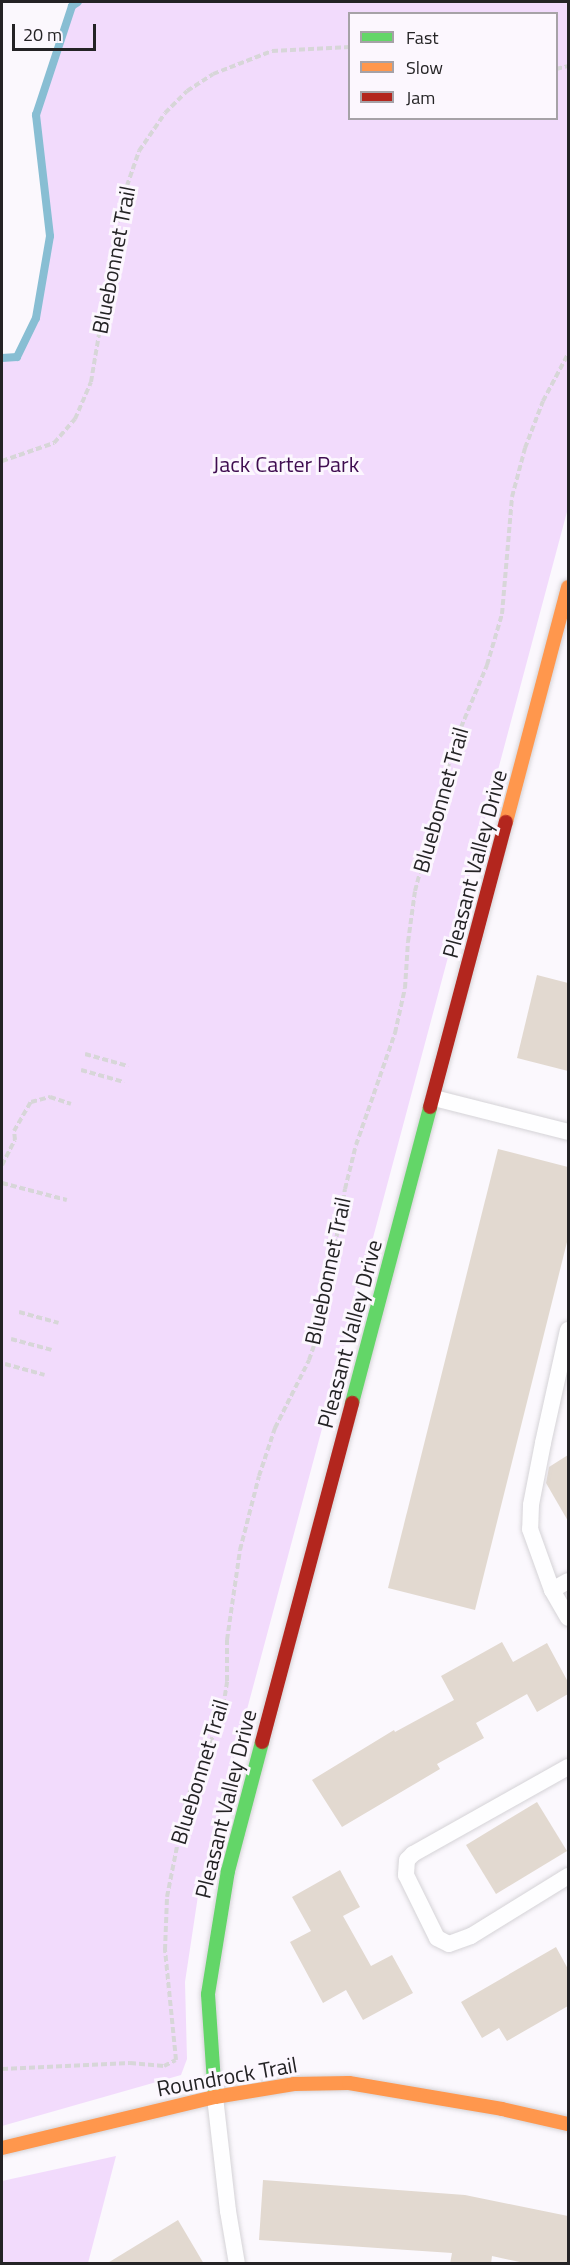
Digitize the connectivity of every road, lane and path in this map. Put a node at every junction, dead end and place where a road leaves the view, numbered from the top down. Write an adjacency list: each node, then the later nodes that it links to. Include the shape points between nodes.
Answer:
1 (348, 47): 3 (path, Bluebonnet Trail, via 272,51 213,74 187,91 165,113 139,151 121,202 91,382 75,419 54,443)
2 (568, 354): 27 (path, Bluebonnet Trail, via 543,401 512,497 502,614 487,665 454,744 415,891 405,988 395,1033 345,1189 321,1325 309,1360 275,1428 240,1550 228,1631 222,1714 186,1801 167,1897 165,1950 176,2060 164,2066 130,2063)
3 (2, 461)
4 (568, 587): 9 (street, Pleasant Valley Drive)
5 (85, 1054): 6 (path)
6 (128, 1066)
7 (81, 1070): 8 (path)
8 (124, 1082)
9 (434, 1098): 11 (lane); 28 (street, Pleasant Valley Drive, via 228,1872 208,1994)
10 (71, 1104): 12 (path, via 50,1097 31,1102 14,1131 15,1140)
11 (568, 1131)
12 (2, 1166)
13 (2, 1183): 14 (path)
14 (67, 1200)
15 (19, 1312): 16 (path)
16 (59, 1323)
17 (568, 1330): 23 (lane, via 531,1505 530,1529)
18 (11, 1339): 19 (path)
19 (52, 1350)
20 (5, 1364): 21 (path)
21 (45, 1375)
22 (568, 1581): 23 (lane)
23 (552, 1590): 24 (lane)
24 (568, 1618)
25 (568, 1767): 26 (lane, via 412,1854 407,1860 406,1875 437,1938 448,1944 471,1936)
26 (568, 1876)
27 (2, 2069)
28 (215, 2097): 29 (street, Roundrock Trail, via 294,2084 349,2083); 30 (street, Roundrock Trail); 31 (lane)
29 (568, 2124)
30 (2, 2148)
31 (237, 2264)

